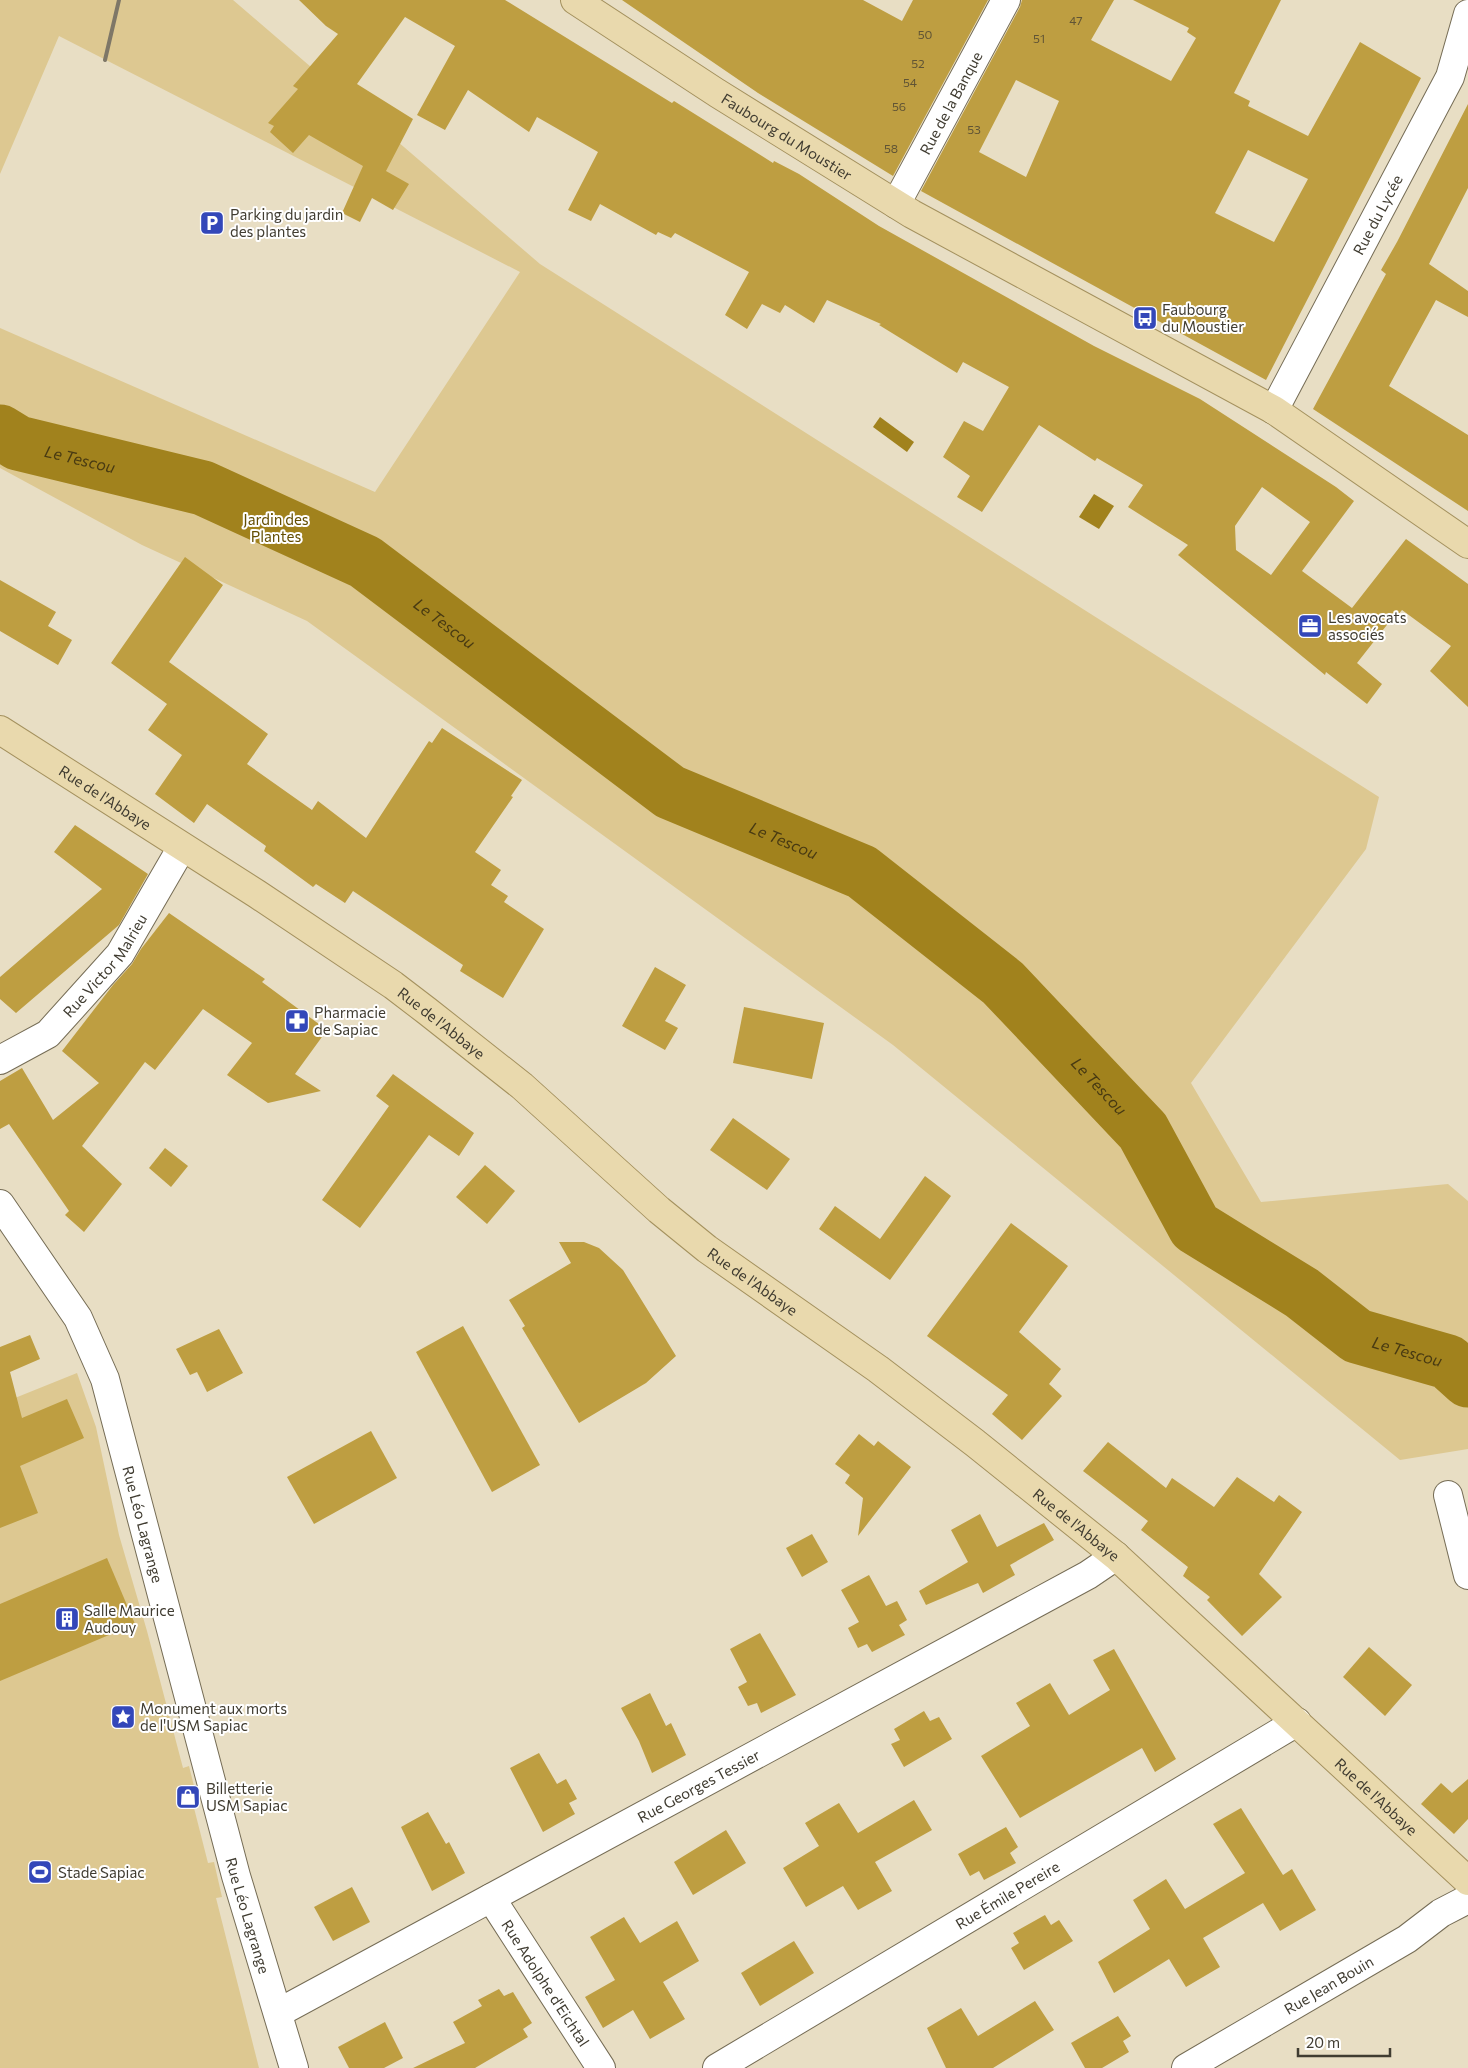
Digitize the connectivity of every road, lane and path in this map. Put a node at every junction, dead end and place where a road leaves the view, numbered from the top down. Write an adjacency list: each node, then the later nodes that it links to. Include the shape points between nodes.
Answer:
1 (575, 0): 4 (main road, Faubourg du Moustier)
2 (1006, 0): 4 (street, Rue de la Banque)
3 (1468, 14): 5 (street, Rue du Lycée, via 1450,77)
4 (896, 204): 5 (main road, Faubourg du Moustier)
5 (1274, 410): 6 (main road, Faubourg du Moustier)
6 (1468, 544)
7 (0, 730): 8 (main road, Rue de l'Abbaye)
8 (182, 846): 9 (street, Rue Victor Malrieu, via 120,954 48,1034); 12 (main road, Rue de l'Abbaye, via 421,1006 522,1086 707,1249 878,1369 975,1442)
9 (0, 1060)
10 (0, 1204): 18 (street, Rue Léo Lagrange, via 78,1318 105,1379 236,1876)
11 (1448, 1495): 13 (street)
12 (1116, 1556): 14 (main road, Rue de l'Abbaye); 16 (street, Rue Georges Tessier, via 1088,1575)
13 (1468, 1575)
14 (1297, 1722): 15 (main road, Rue de l'Abbaye); 21 (street, Rue Émile Pereire)
15 (1468, 1881)
16 (491, 1898): 18 (street, Rue Georges Tessier); 20 (street, Rue Adolphe d'Eichtal)
17 (1468, 1899): 22 (street, Rue Jean Bouin, via 1441,1913 1407,1939)
18 (278, 2013): 19 (street, Rue Léo Lagrange)
19 (294, 2068)
20 (601, 2068)
21 (717, 2068)
22 (1186, 2068)

